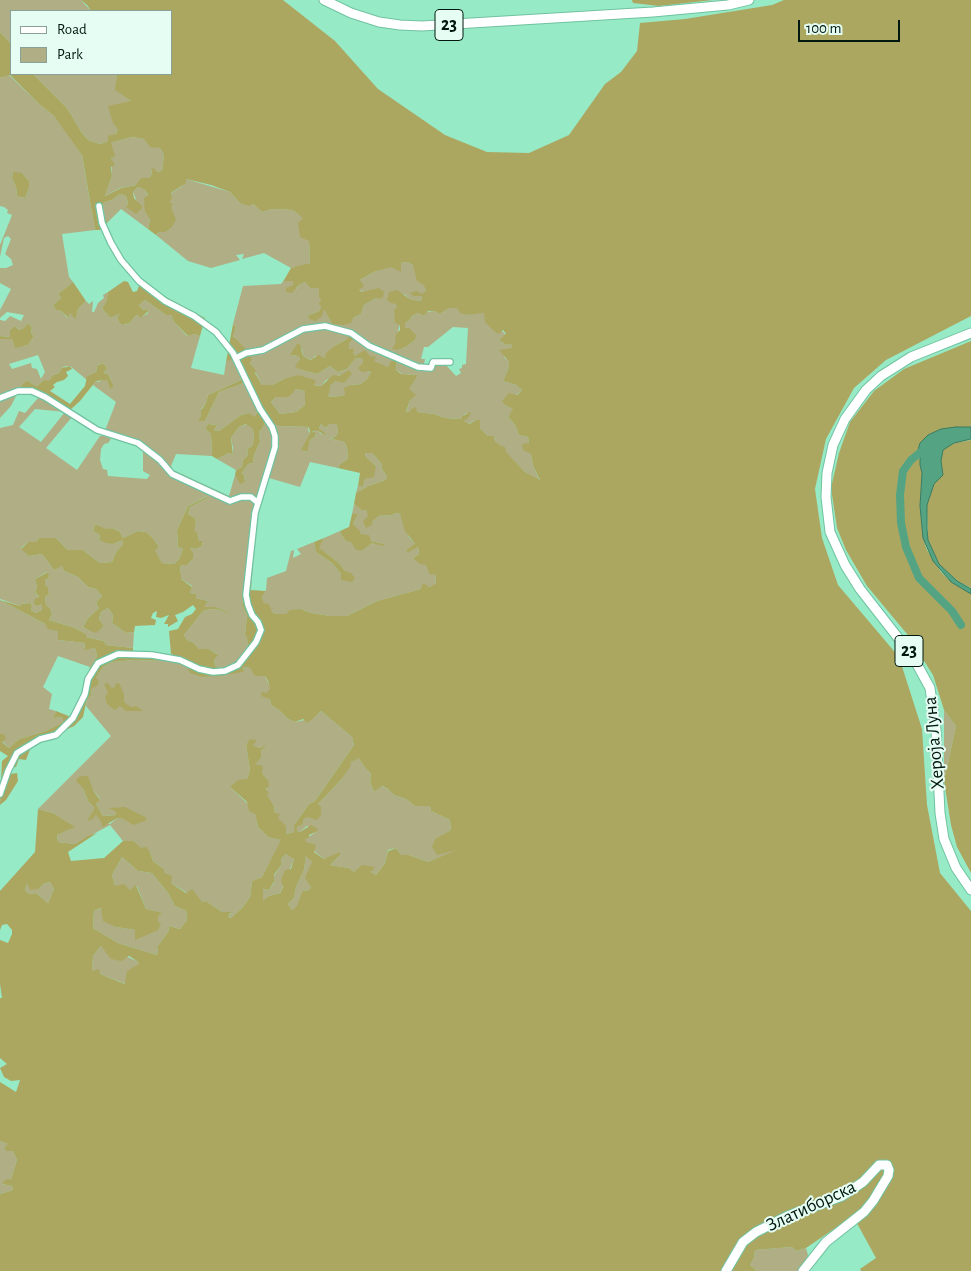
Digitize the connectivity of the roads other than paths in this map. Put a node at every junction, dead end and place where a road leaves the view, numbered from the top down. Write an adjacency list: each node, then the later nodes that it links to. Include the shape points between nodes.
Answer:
1 (324, 0): 2 (main road, 23, via 379,22 422,26 653,12 723,6)
2 (749, 0)
3 (99, 206): 5 (street, via 110,243 139,281 216,332)
4 (971, 333): 10 (main road, Хероја Луна / 23, via 911,357 886,372 866,390 844,419 834,445 827,473 826,497 830,532 845,565 926,677 934,716 942,826 952,859)
5 (236, 358): 6 (street, via 263,350 303,329 325,326 352,334 369,346 418,367 431,368 433,362); 8 (street, via 275,436)
6 (450, 362)
7 (0, 398): 8 (street, via 18,390 32,391 96,430 138,443 172,474 230,502 251,497)
8 (258, 503): 9 (street, via 246,595 261,630 238,665 213,672 180,660 118,654 98,663 73,718 56,735 40,739 17,753)
9 (0, 794)
10 (971, 890)
11 (726, 1271): 12 (main road, Златиборска, via 743,1242 756,1232 842,1196 863,1182 879,1165 887,1165 888,1176 874,1201 826,1242)
12 (802, 1271)

